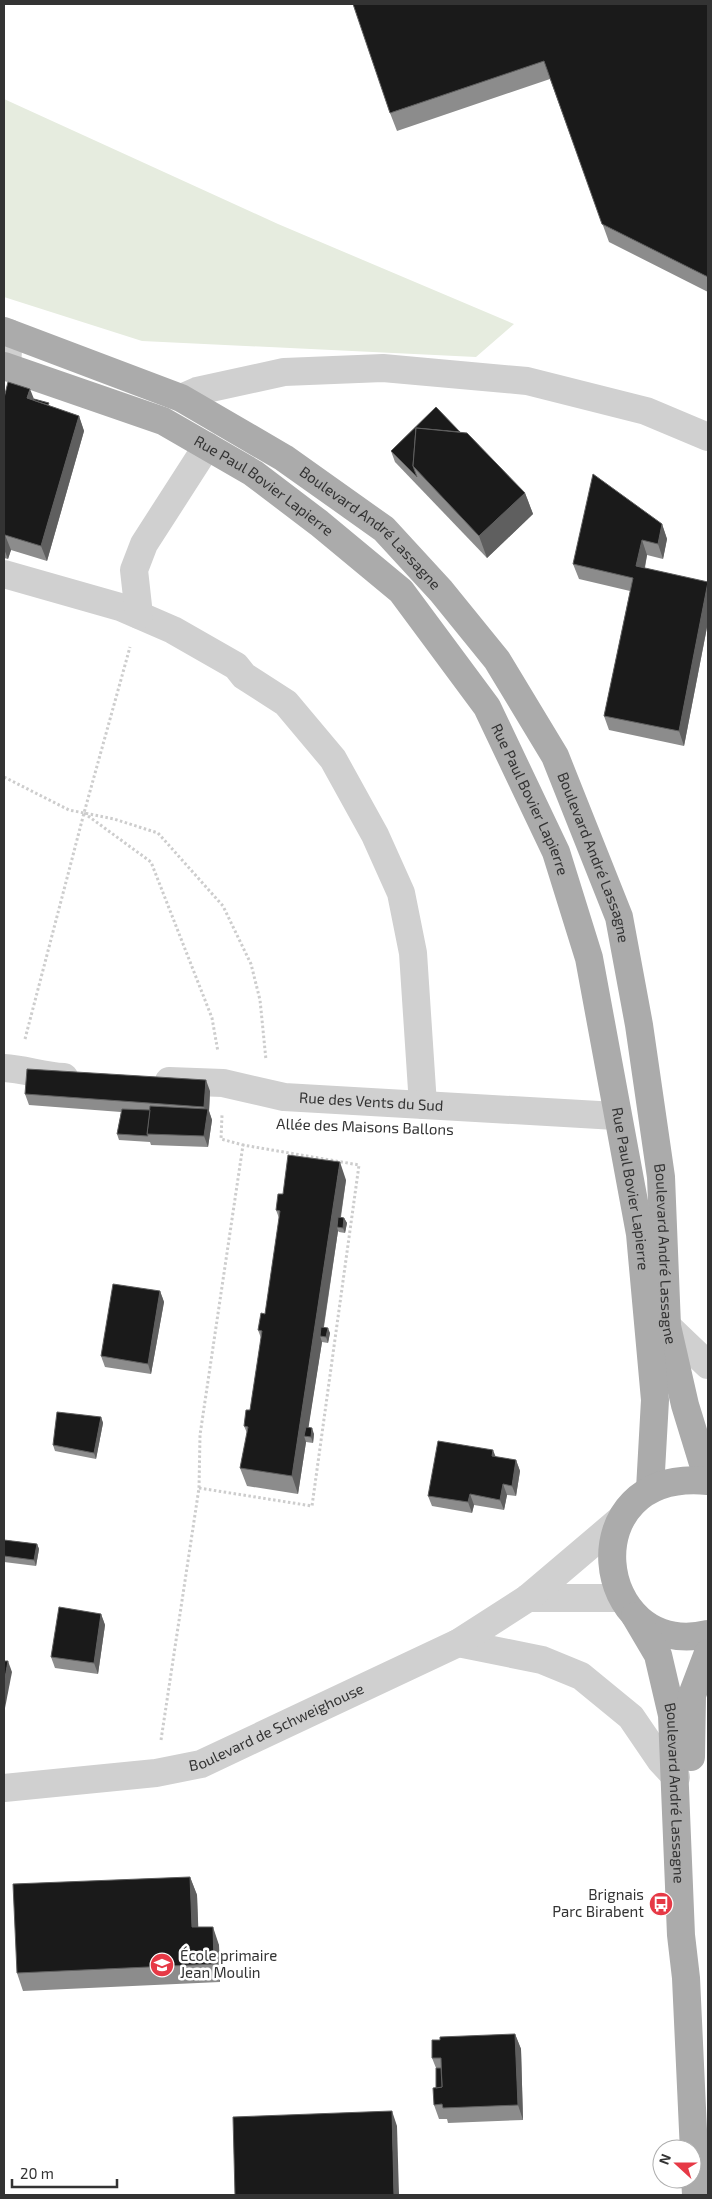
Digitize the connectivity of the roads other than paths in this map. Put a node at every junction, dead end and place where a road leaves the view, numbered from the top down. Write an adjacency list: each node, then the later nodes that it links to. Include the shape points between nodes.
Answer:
1 (6, 332): 2 (street); 3 (main road)
2 (5, 367): 5 (main road, Rue Paul Bovier Lapierre, via 163,421)
3 (180, 398): 4 (street, via 197,391 284,372 383,368 527,381 646,410); 13 (main road, Boulevard André Lassagne, via 284,458 384,529 442,591 497,660 555,756 619,917 639,1025 661,1177)
4 (708, 437)
5 (207, 446): 7 (street, via 144,544 134,570); 12 (main road, Rue Paul Bovier Lapierre, via 253,473 401,591 487,707 556,852 589,958)
6 (4, 574): 7 (street)
7 (139, 615): 11 (street, via 174,630 236,666 244,676 286,704 334,759 375,835 401,893 413,954)
8 (10, 1069): 9 (street, via 46,1076)
9 (91, 1078)
10 (147, 1080): 11 (street, Rue des Vents du Sud, via 223,1084 284,1097)
11 (423, 1105): 12 (street, Rue des Vents du Sud)
12 (616, 1116): 16 (main road, Rue Paul Bovier Lapierre, via 640,1234 650,1342 655,1400)
13 (667, 1326): 14 (street); 15 (main road, Boulevard André Lassagne, via 685,1405)
14 (708, 1365)
15 (708, 1481): 16 (main road, via 688,1479)
16 (650, 1489): 17 (main road, Boulevard André Lassagne, via 633,1502)
17 (621, 1519): 18 (street, Boulevard de Schweighouse); 19 (main road, Boulevard André Lassagne, via 612,1544 612,1572)
18 (528, 1598): 19 (street); 21 (street, Boulevard de Schweighouse)
19 (628, 1607): 20 (main road, via 653,1628 673,1636); 23 (main road, Boulevard André Lassagne, via 658,1655 672,1715)
20 (708, 1634)
21 (458, 1643): 23 (street, via 542,1660 581,1676 631,1717); 24 (street, Boulevard de Schweighouse, via 201,1764 156,1773)
22 (708, 1653): 25 (main road, Boulevard André Lassagne, via 692,1695 693,1934)
23 (676, 1777): 25 (main road, Boulevard André Lassagne, via 681,1935)
24 (4, 1788)
25 (686, 1978): 26 (main road, Boulevard André Lassagne)
26 (696, 2195)

